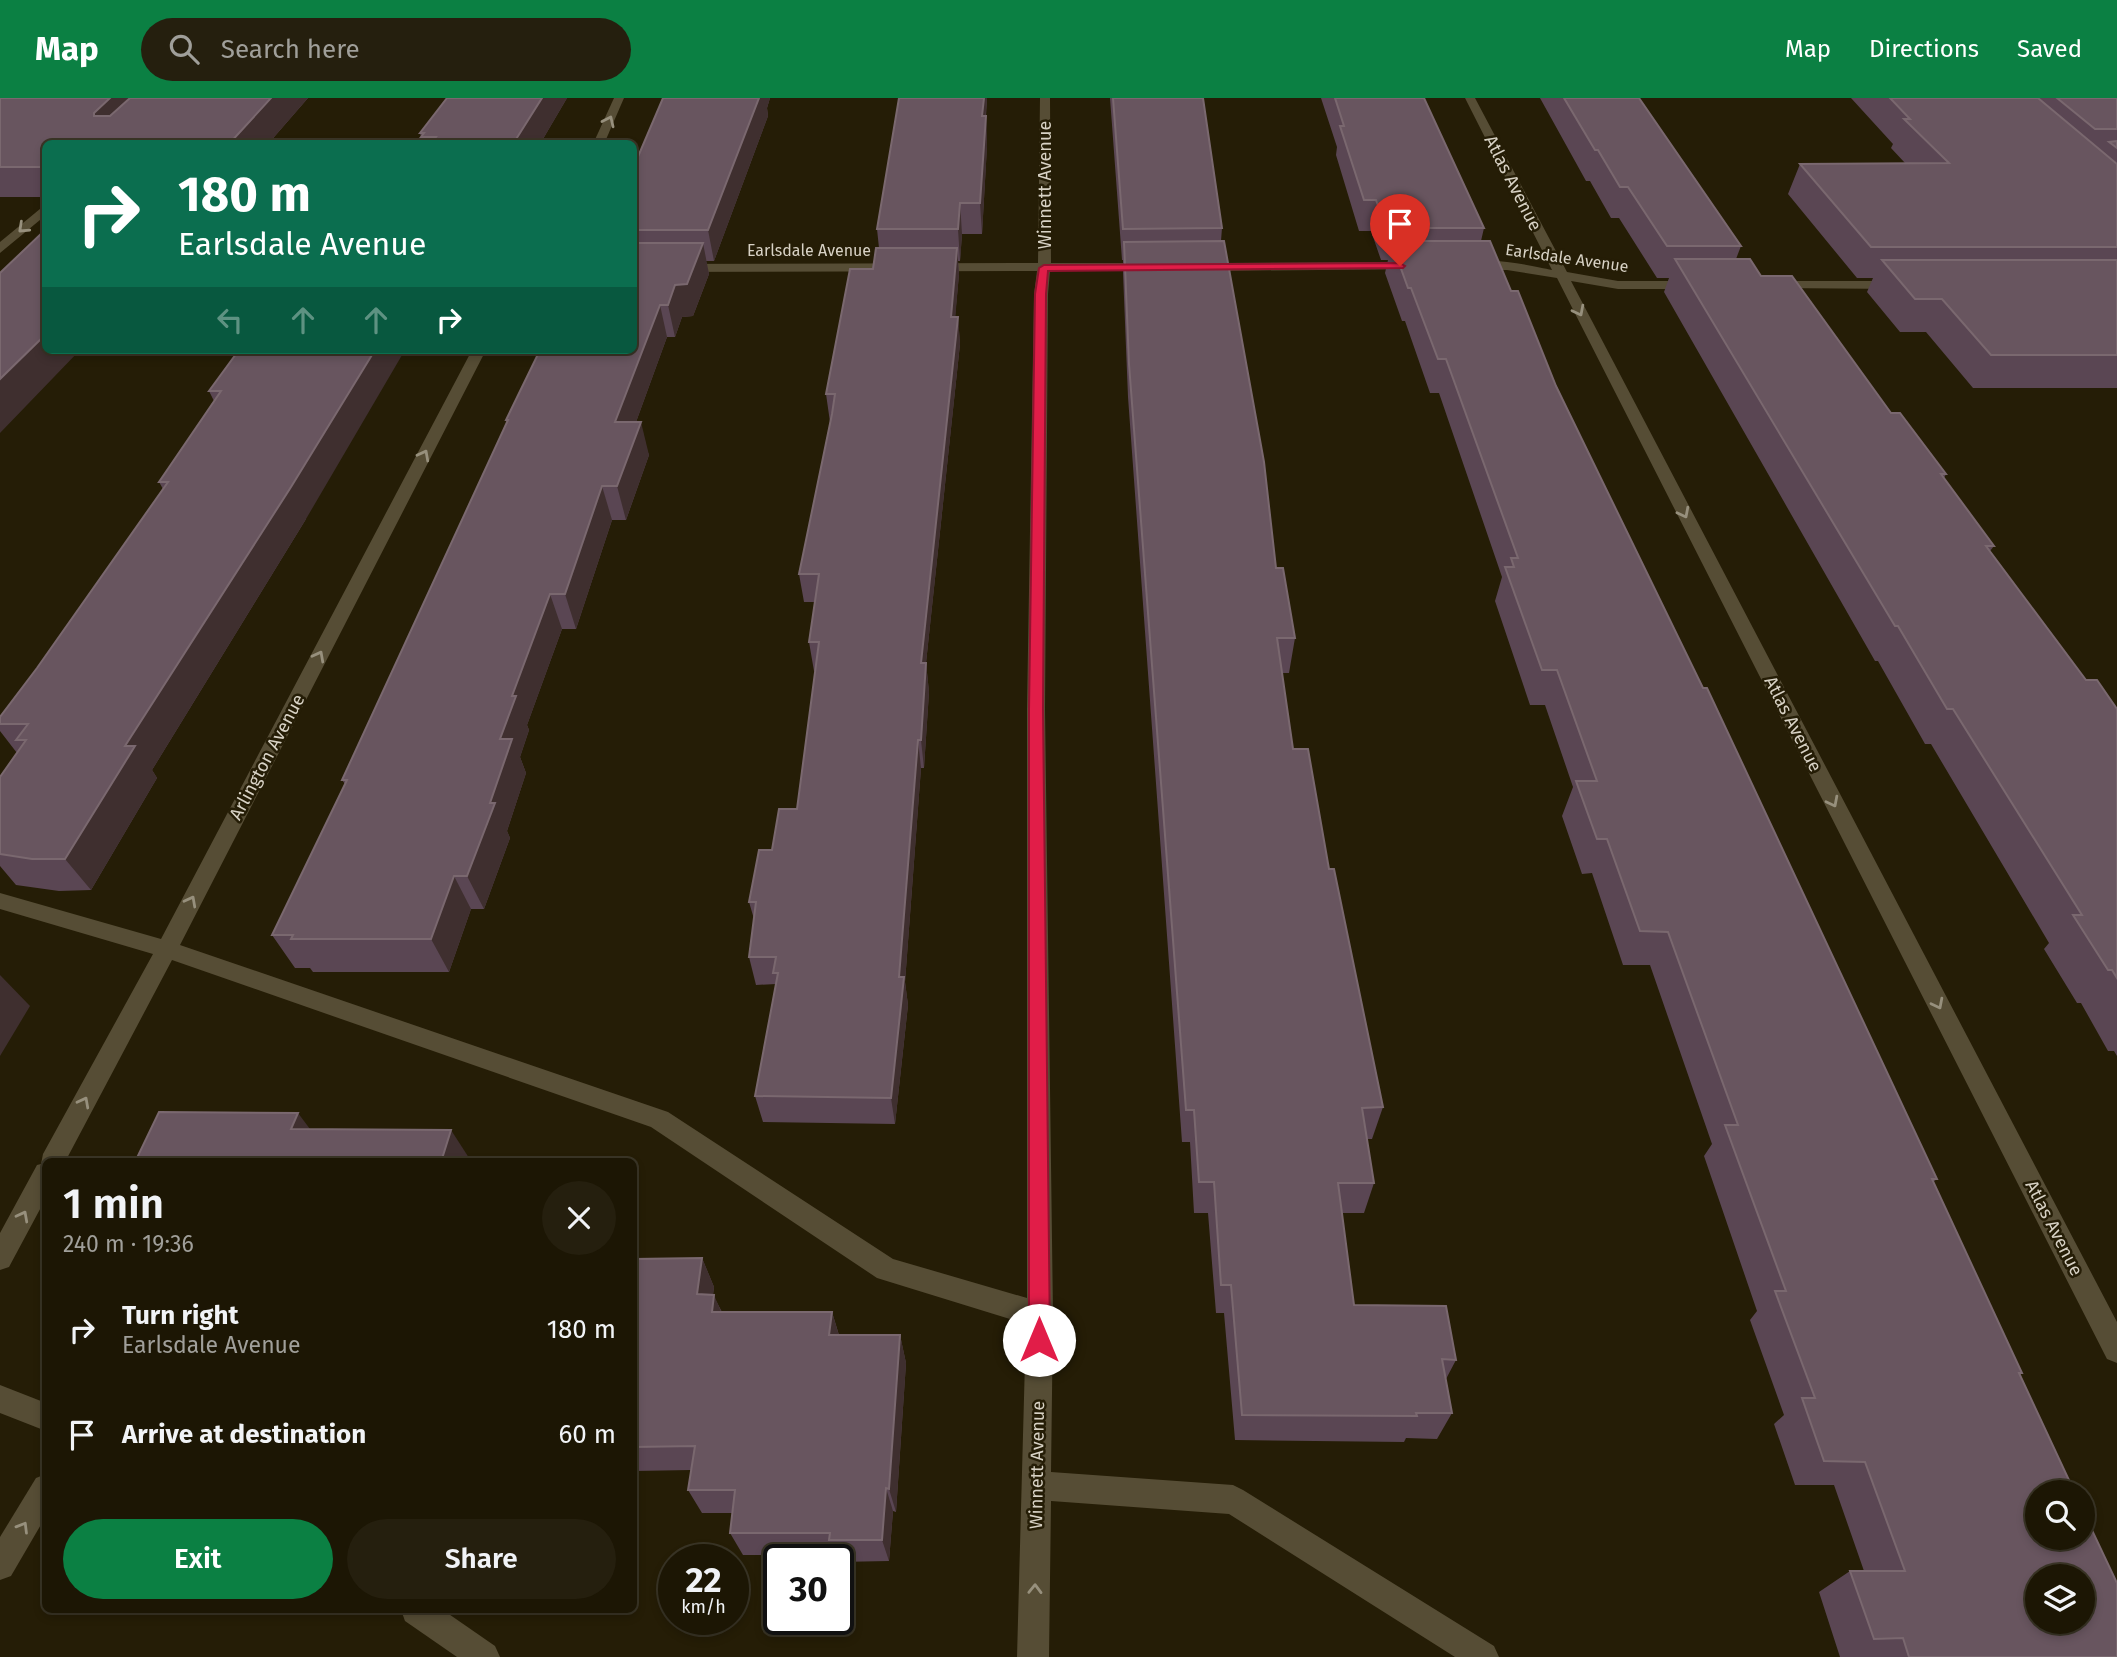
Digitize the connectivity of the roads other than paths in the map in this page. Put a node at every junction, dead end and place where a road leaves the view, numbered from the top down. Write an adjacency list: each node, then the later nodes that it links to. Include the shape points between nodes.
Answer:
1 (619, 98): 4 (street, one-way to 1)
2 (1045, 98): 12 (street, Winnett Avenue)
3 (1470, 98): 13 (street, Atlas Avenue)
4 (600, 140)
5 (42, 212): 6 (street, one-way to 6)
6 (0, 249)
7 (1424, 266): 10 (street)
8 (1452, 266): 13 (street, Earlsdale Avenue, via 1507,266)
9 (1160, 267): 12 (street, Earlsdale Avenue)
10 (1188, 267)
11 (637, 268): 12 (street, Earlsdale Avenue)
12 (1044, 268): 23 (street, Winnett Avenue, via 1036,709)
13 (1560, 275): 14 (street, Earlsdale Avenue, via 1618,285); 24 (street, Atlas Avenue, one-way to 24)
14 (1715, 285)
15 (1756, 285): 16 (street)
16 (1909, 285)
17 (477, 354): 19 (street, Arlington Avenue, one-way to 17)
18 (0, 901): 19 (street)
19 (167, 948): 20 (street, Arlington Avenue, one-way to 19); 23 (street, via 659,1119 886,1269)
20 (54, 1158)
21 (42, 1180): 22 (street, one-way to 21)
22 (0, 1258)
23 (1040, 1315): 27 (street, Winnett Avenue)
24 (2117, 1350)
25 (0, 1399): 26 (street)
26 (42, 1416)
27 (1037, 1485): 32 (street, Winnett Avenue, one-way to 27); 33 (street, via 1233,1500)
28 (42, 1495): 29 (street, one-way to 28)
29 (0, 1565)
30 (420, 1613): 31 (street)
31 (484, 1657)
32 (1033, 1657)
33 (1483, 1657)

